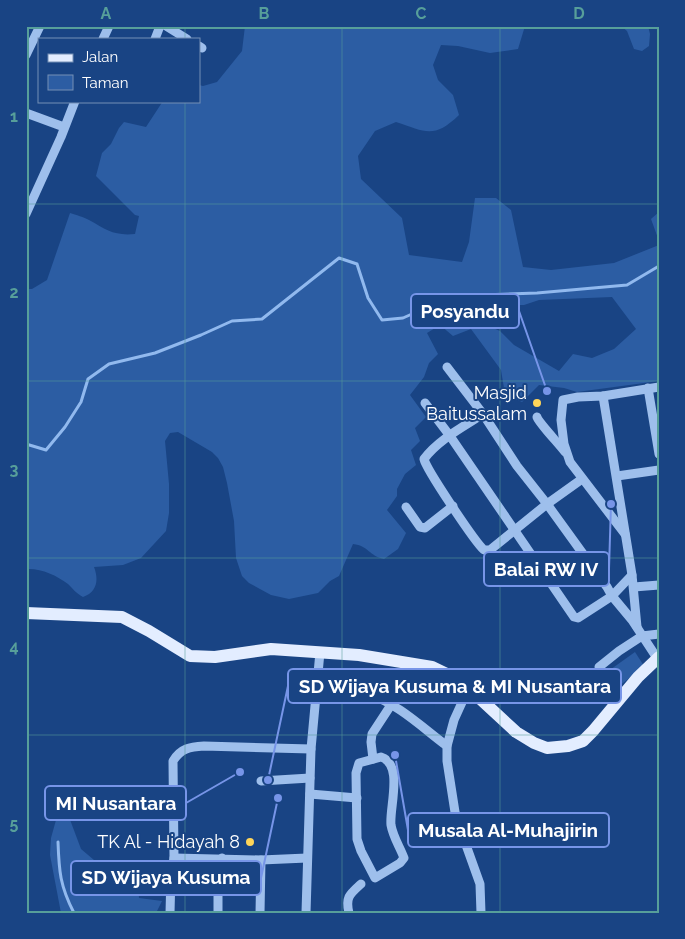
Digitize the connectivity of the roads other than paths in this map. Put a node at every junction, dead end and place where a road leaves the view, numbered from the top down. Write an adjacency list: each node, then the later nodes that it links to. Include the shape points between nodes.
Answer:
1 (40, 26): 8 (street)
2 (109, 26): 5 (street)
3 (160, 26): 6 (street)
4 (166, 26): 7 (street)
5 (103, 38)
6 (155, 38)
7 (186, 38)
8 (26, 55)
9 (75, 102): 11 (street)
10 (26, 113): 11 (street)
11 (64, 127): 12 (street)
12 (26, 214)
13 (447, 367): 18 (street)
14 (659, 387): 15 (street)
15 (648, 388): 16 (street); 22 (street)
16 (603, 396): 21 (street, via 563,400 561,420); 24 (street)
17 (425, 403): 20 (street)
18 (483, 414): 20 (street); 26 (street)
19 (537, 417): 21 (street)
20 (450, 436): 27 (street, via 424,459); 29 (street)
21 (566, 454): 25 (street)
22 (659, 454)
23 (659, 470): 24 (street)
24 (617, 476): 30 (street)
25 (582, 479): 26 (street); 30 (street)
26 (547, 504): 29 (street); 34 (street)
27 (453, 506): 28 (street, via 425,528 420,527); 29 (street, via 486,551)
28 (406, 507)
29 (514, 530): 34 (street, via 574,618)
30 (625, 534): 31 (street)
31 (632, 575): 33 (street); 34 (street)
32 (659, 585): 33 (street)
33 (634, 587): 36 (street)
34 (612, 596): 36 (street)
35 (26, 613): 38 (main road, via 122,617 190,656 216,658 270,649)
36 (639, 632): 37 (street); 39 (street); 40 (street)
37 (659, 634)
38 (320, 652): 41 (main road, via 432,667); 42 (street)
39 (658, 657): 41 (main road, via 583,741 561,747 547,748 516,732)
40 (599, 667)
41 (469, 687): 44 (street, via 454,720)
42 (316, 691): 43 (street, via 370,695); 45 (street)
43 (391, 705): 44 (street); 46 (street, via 372,734)
44 (447, 746): 61 (street, via 456,812 480,884)
45 (311, 749): 47 (street); 51 (street, via 204,746 188,747 182,751 173,761)
46 (374, 759): 50 (street, via 358,765); 50 (street, via 387,759 392,765 391,824 404,858 375,878 357,838)
47 (310, 778): 48 (street); 49 (street)
48 (262, 781)
49 (310, 794): 50 (street); 53 (street)
50 (357, 798)
51 (174, 858): 52 (street); 56 (street)
52 (222, 858): 54 (street); 57 (street)
53 (307, 858): 54 (street); 59 (street)
54 (261, 860): 58 (street)
55 (362, 884): 60 (street, via 347,900)
56 (170, 913)
57 (218, 913)
58 (260, 913)
59 (306, 913)
60 (349, 913)
61 (481, 913)

